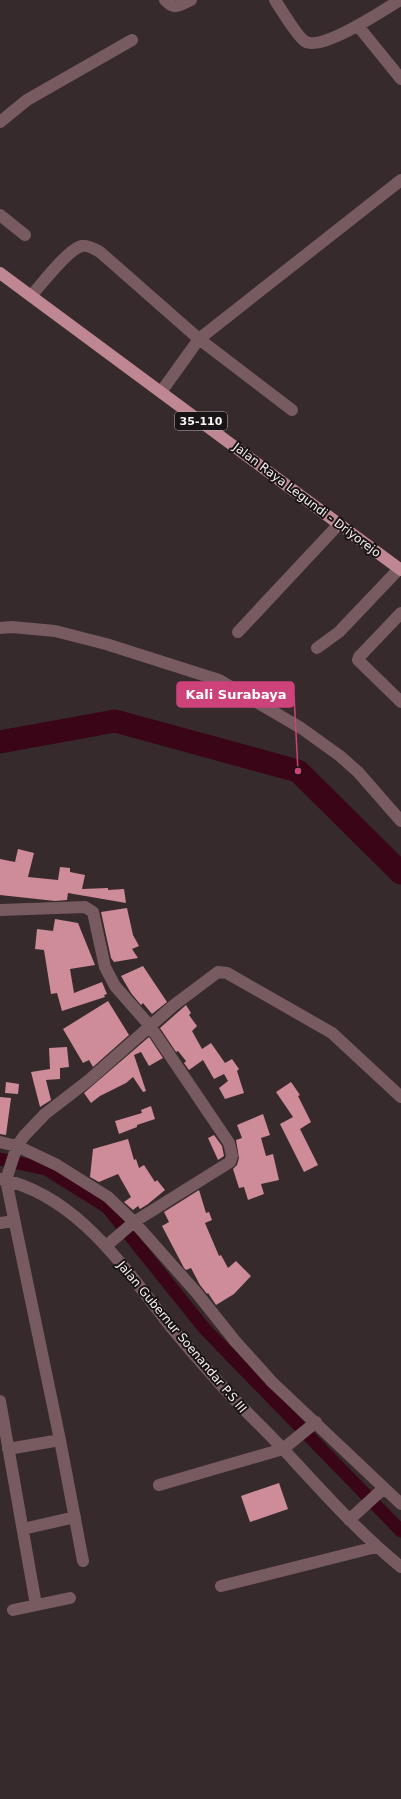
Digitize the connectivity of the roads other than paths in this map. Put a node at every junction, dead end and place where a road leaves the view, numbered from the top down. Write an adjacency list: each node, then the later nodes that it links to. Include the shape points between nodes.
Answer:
1 (165, 0): 2 (street, via 174,7)
2 (191, 0)
3 (275, 0): 5 (street, via 306,42 324,41)
4 (400, 0): 5 (street)
5 (358, 26): 7 (street)
6 (132, 40): 8 (street, via 27,100)
7 (401, 79)
8 (0, 122)
9 (401, 180): 14 (street)
10 (0, 215): 11 (street)
11 (25, 235)
12 (0, 273): 13 (main road, Jalan Raya Legundi - Driyorejo / 35-110)
13 (31, 296): 14 (street, via 72,251 82,246 91,247 100,252); 15 (main road, Jalan Raya Legundi - Driyorejo / 35-110)
14 (199, 339): 15 (street); 16 (street)
15 (161, 392): 17 (main road, Jalan Raya Legundi - Driyorejo / 35-110)
16 (292, 410)
17 (339, 524): 18 (main road, Jalan Raya Legundi - Driyorejo / 35-110); 21 (street)
18 (400, 569): 22 (street, via 339,632)
19 (401, 613): 23 (street, via 358,659 360,664)
20 (0, 628): 24 (street, via 55,631 106,644 219,680 300,728 340,756 358,772)
21 (238, 632)
22 (317, 648)
23 (401, 702)
24 (401, 822)
25 (0, 910): 26 (street, via 85,907 90,909 95,916 105,967 110,977)
26 (150, 1026): 27 (street, via 210,977 218,972 227,973 332,1033); 29 (street, via 89,1080 45,1114); 33 (street, via 229,1143 232,1156 230,1162)
27 (401, 1097)
28 (0, 1142): 29 (street)
29 (16, 1148): 30 (street); 33 (street, via 57,1165 90,1184 108,1197)
30 (5, 1177): 31 (street); 34 (street, Jalan Gubernur Soenandar P.S III, via 49,1198)
31 (14, 1221): 32 (street); 37 (street)
32 (0, 1223)
33 (131, 1225): 34 (street); 36 (street, via 196,1292 235,1341)
34 (109, 1243): 38 (street, Jalan Gubernur Soenandar P.S III, via 215,1379 247,1414)
35 (0, 1402): 39 (street)
36 (313, 1425): 38 (street); 41 (street)
37 (60, 1440): 39 (street); 43 (street)
38 (286, 1446): 40 (street); 44 (street, Jalan Gubernur Soenandar P.S III)
39 (8, 1450): 45 (street)
40 (159, 1485)
41 (380, 1492): 42 (street); 44 (street)
42 (401, 1504)
43 (75, 1517): 45 (street); 47 (street)
44 (352, 1517): 46 (street, Jalan Gubernur Soenandar P.S III)
45 (23, 1529): 51 (street)
46 (376, 1547): 48 (street, Jalan Gubernur Soenandar P.S III); 49 (street)
47 (83, 1561)
48 (401, 1567)
49 (221, 1586)
50 (70, 1598): 51 (street)
51 (36, 1605): 52 (street)
52 (12, 1610)

